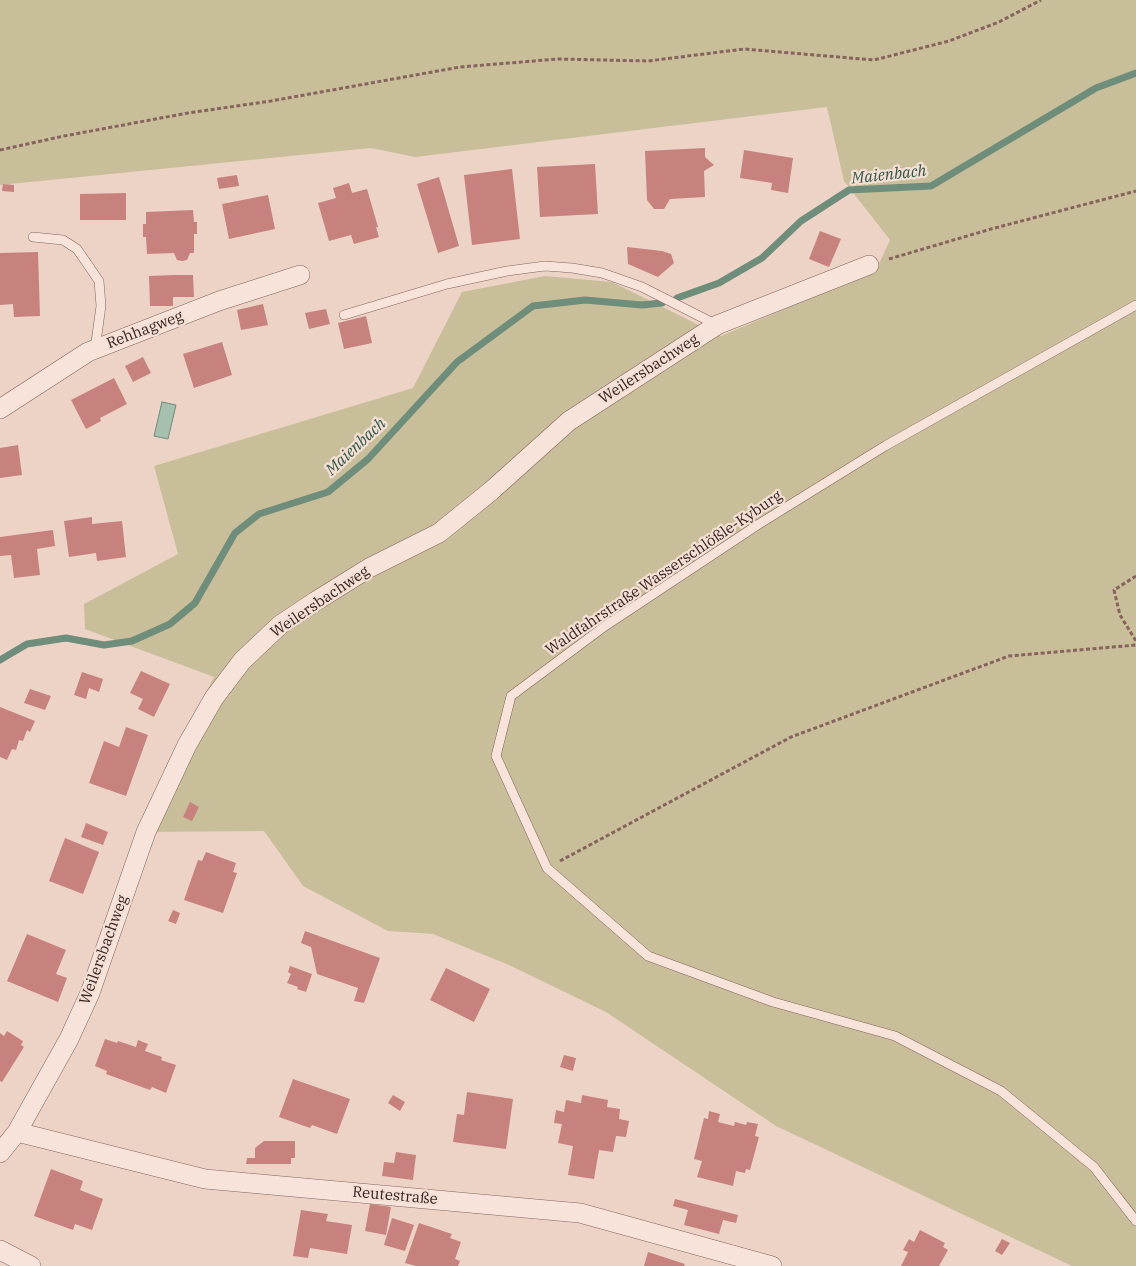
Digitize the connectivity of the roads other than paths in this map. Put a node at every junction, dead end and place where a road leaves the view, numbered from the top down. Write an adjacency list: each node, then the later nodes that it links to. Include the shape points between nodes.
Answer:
1 (33, 237): 7 (lane, via 63,240 77,249 100,281 101,306)
2 (869, 265): 6 (street, Weilersbachweg)
3 (300, 275): 7 (street, Rehhagweg, via 219,301)
4 (1136, 306): 11 (lane, Waldfahrstraße Wasserschlößle-Kyburg, via 884,446 605,626 511,696 496,756 547,868 648,956 773,1002 895,1036 1001,1091 1094,1167)
5 (344, 316): 6 (lane, via 447,284 544,266 610,276 642,287)
6 (717, 325): 9 (street, Weilersbachweg, via 569,421 439,533 369,568 316,601 280,626 242,661 214,698 183,753 146,832 90,993 69,1039)
7 (95, 349): 8 (street, Rehhagweg)
8 (0, 409)
9 (17, 1132): 10 (street, Weilersbachweg); 14 (street, Reutestraße, via 204,1179 580,1213)
10 (0, 1153)
11 (1136, 1221)
12 (0, 1250): 13 (street)
13 (32, 1266)
14 (772, 1266)

